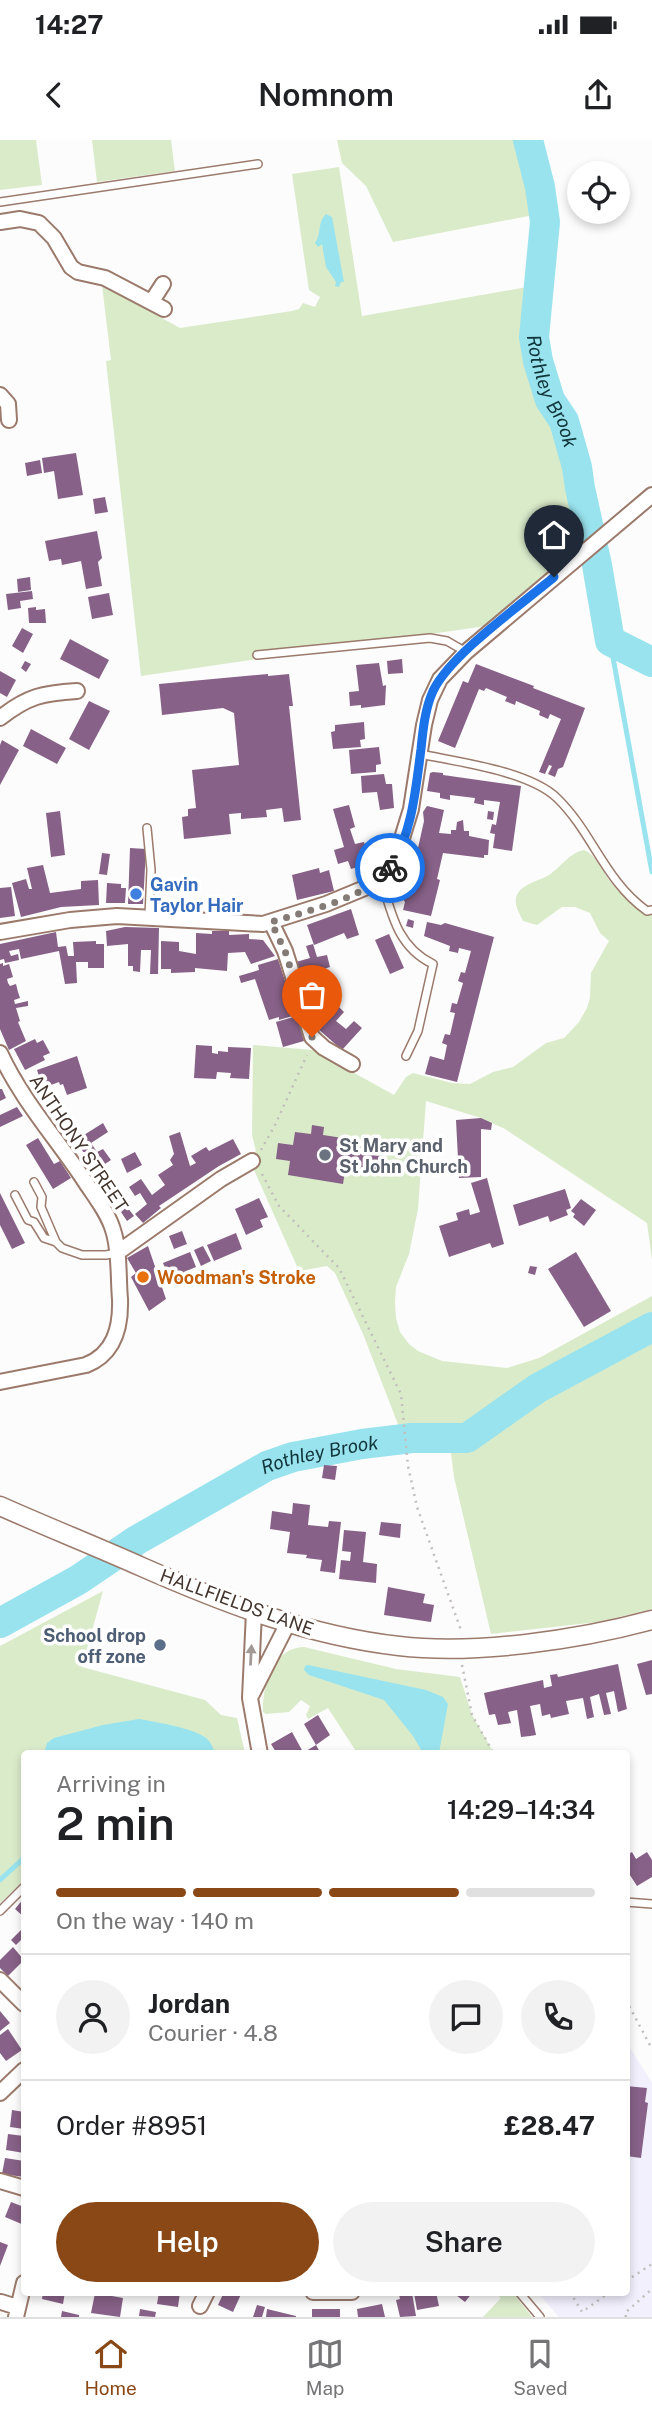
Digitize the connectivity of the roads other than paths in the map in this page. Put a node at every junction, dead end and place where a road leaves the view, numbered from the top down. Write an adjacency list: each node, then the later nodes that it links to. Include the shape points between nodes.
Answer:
1 (258, 164): 2 (lane)
2 (0, 202)
3 (0, 222): 4 (street, via 20,219 39,223 78,272 104,278 158,305)
4 (163, 284)
5 (10, 399): 6 (street)
6 (9, 420)
7 (652, 495): 8 (street)
8 (466, 652): 9 (lane, via 447,641 429,638); 12 (street, via 433,691)
9 (257, 655)
10 (77, 691): 11 (street, via 42,694)
11 (0, 718)
12 (420, 754): 14 (street, via 407,825 395,861); 15 (lane, via 528,779 556,797 617,884)
13 (147, 828): 16 (lane)
14 (381, 878): 17 (street, via 356,893); 20 (lane, via 397,931 433,964 418,1031)
15 (650, 910)
16 (149, 916): 17 (street); 18 (street, via 88,918)
17 (271, 922): 21 (street, via 314,1039)
18 (0, 932)
19 (0, 1053): 22 (street, ANTHONY STREET)
20 (406, 1056)
21 (352, 1064)
22 (6, 1080): 27 (street, ANTHONY STREET, via 24,1097 107,1216)
23 (252, 1161): 27 (street)
24 (34, 1182): 26 (lane)
25 (15, 1195): 26 (lane, via 28,1220 44,1238)
26 (56, 1242): 27 (lane, via 82,1255)
27 (117, 1253): 28 (street, ANTHONY STREET, via 119,1322 105,1354 86,1365)
28 (0, 1382)
29 (0, 1506): 30 (street, HALLFIELDS LANE)
30 (254, 1612): 32 (street, HALLFIELDS LANE); 33 (street, one-way to 30)
31 (652, 1620): 32 (street, HALLFIELDS LANE, via 579,1636 462,1648 401,1647)
32 (288, 1623): 33 (street)
33 (250, 1698): 34 (street)
34 (259, 1750)
35 (21, 1890): 38 (lane)
36 (630, 1902): 37 (lane)
37 (652, 1904)
38 (0, 1911)
39 (0, 1980): 40 (street)
40 (21, 2001)
41 (21, 2073): 42 (street)
42 (0, 2093)
43 (0, 2181): 44 (street)
44 (21, 2187)
45 (21, 2294): 48 (street)
46 (522, 2296): 49 (lane)
47 (1, 2302): 48 (street)
48 (16, 2312)
49 (540, 2317)

